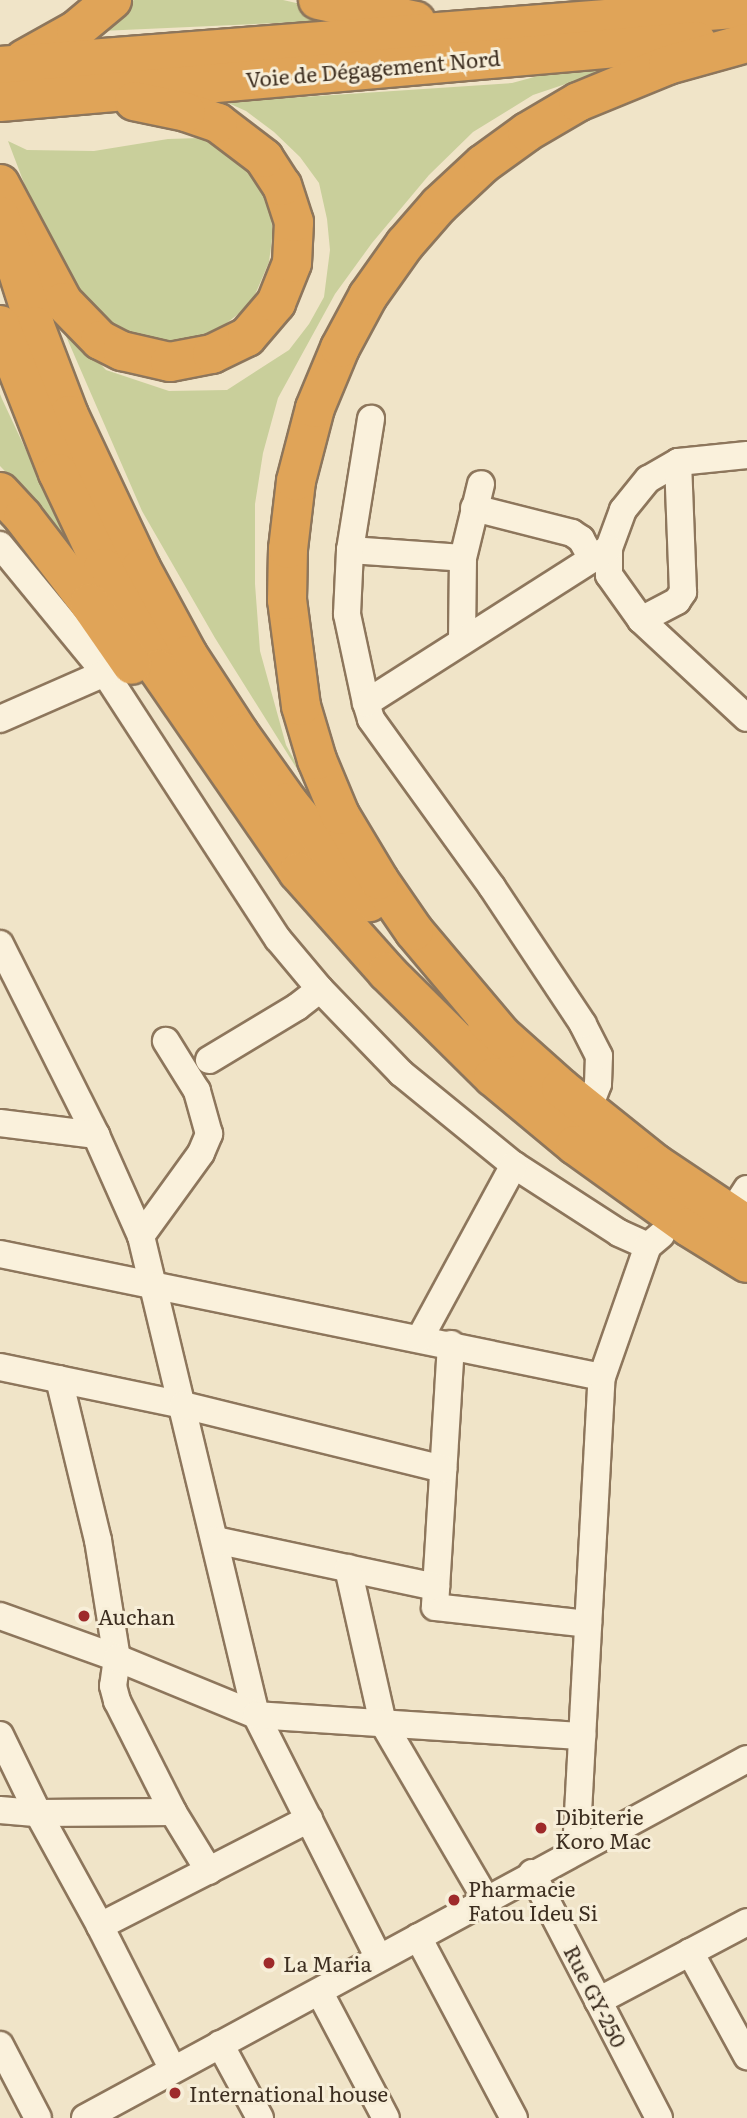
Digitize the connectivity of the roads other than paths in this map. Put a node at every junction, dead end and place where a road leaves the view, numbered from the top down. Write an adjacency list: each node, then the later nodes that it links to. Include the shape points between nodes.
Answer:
1 (112, 0): 7 (highway)
2 (318, 0): 4 (highway, via 395,19)
3 (747, 8): 4 (highway, Voie de Dégagement Nord)
4 (501, 29): 7 (highway, Voie de Dégagement Nord)
5 (747, 37): 8 (highway, Voie de Dégagement Nord)
6 (747, 43): 29 (highway, via 658,69 578,102 482,164 439,205 368,296 340,348 316,408 296,481 288,549 292,651 301,706 328,790 358,847 414,931)
7 (4, 83): 8 (highway, Voie de Dégagement Nord)
8 (91, 92): 9 (highway, via 218,123 270,165 289,201 295,242 287,281 264,321 247,337 191,360 170,362 122,351 100,340 63,302)
9 (0, 184)
10 (0, 216): 29 (highway, via 35,326 79,438 188,655 288,802 357,889 434,975)
11 (0, 325): 26 (highway, via 58,473 158,669)
12 (371, 419): 17 (street)
13 (747, 455): 14 (street)
14 (678, 462): 18 (street, via 648,479 623,510); 20 (street, via 684,592 677,601)
15 (0, 492): 26 (highway, via 89,603 206,765)
16 (0, 545): 22 (street)
17 (350, 550): 19 (street); 23 (street, via 347,614)
18 (600, 553): 19 (street, via 572,533 477,496); 20 (street, via 609,575); 21 (street)
19 (463, 558): 21 (street)
20 (641, 620): 24 (street)
21 (462, 640): 23 (street)
22 (105, 673): 25 (street); 28 (street, via 278,939)
23 (366, 703): 32 (street, via 371,719 583,1024 599,1056 598,1084)
24 (747, 718)
25 (0, 719)
26 (298, 872): 37 (highway, via 405,990 494,1077 575,1145)
27 (0, 944): 34 (street)
28 (320, 989): 31 (street); 35 (street, via 401,1073)
29 (505, 1038): 32 (highway)
30 (166, 1041): 38 (street, via 197,1091 209,1134 201,1153)
31 (209, 1060)
32 (588, 1110): 36 (highway, via 656,1164)
33 (0, 1123): 34 (street)
34 (96, 1135): 38 (street)
35 (514, 1165): 39 (street, via 619,1233); 43 (street)
36 (741, 1210)
37 (689, 1227): 39 (street, via 657,1236); 41 (highway)
38 (141, 1236): 42 (street)
39 (648, 1246): 46 (street)
40 (0, 1254): 42 (street)
41 (747, 1263)
42 (155, 1287): 43 (street); 48 (street)
43 (420, 1338): 44 (street)
44 (451, 1344): 46 (street); 49 (street)
45 (0, 1367): 47 (street)
46 (602, 1377): 54 (street)
47 (60, 1379): 48 (street); 55 (street, via 98,1540)
48 (183, 1405): 49 (street); 50 (street)
49 (443, 1469): 52 (street)
50 (215, 1540): 51 (street); 56 (street)
51 (348, 1568): 52 (street); 57 (street)
52 (436, 1587): 54 (street, via 435,1607)
53 (1, 1618): 55 (street)
54 (588, 1624): 59 (street)
55 (117, 1658): 56 (street); 62 (street, via 113,1686 121,1714)
56 (256, 1714): 57 (street); 64 (street)
57 (383, 1723): 59 (street); 68 (street)
58 (0, 1735): 63 (street)
59 (582, 1737): 65 (street)
60 (747, 1759): 65 (street)
61 (0, 1810): 63 (street)
62 (173, 1812): 63 (street); 66 (street)
63 (38, 1813): 70 (street)
64 (309, 1819): 66 (street); 73 (street, via 378,1957)
65 (576, 1850): 67 (street)
66 (209, 1871): 70 (street)
67 (532, 1873): 68 (street); 75 (street, Rue GY-250)
68 (486, 1899): 71 (street)
69 (747, 1922): 72 (street)
70 (100, 1926): 79 (street)
71 (418, 1937): 73 (street); 85 (street)
72 (690, 1952): 75 (street); 78 (street)
73 (383, 1956): 74 (street)
74 (320, 1993): 76 (street); 84 (street)
75 (598, 2001): 86 (street, Rue GY-250)
76 (220, 2044): 79 (street); 83 (street)
77 (0, 2045): 81 (street)
78 (747, 2056)
79 (173, 2070): 80 (street)
80 (124, 2108): 82 (street)
81 (38, 2118)
82 (85, 2118)
83 (260, 2118)
84 (386, 2118)
85 (514, 2118)
86 (659, 2118)

